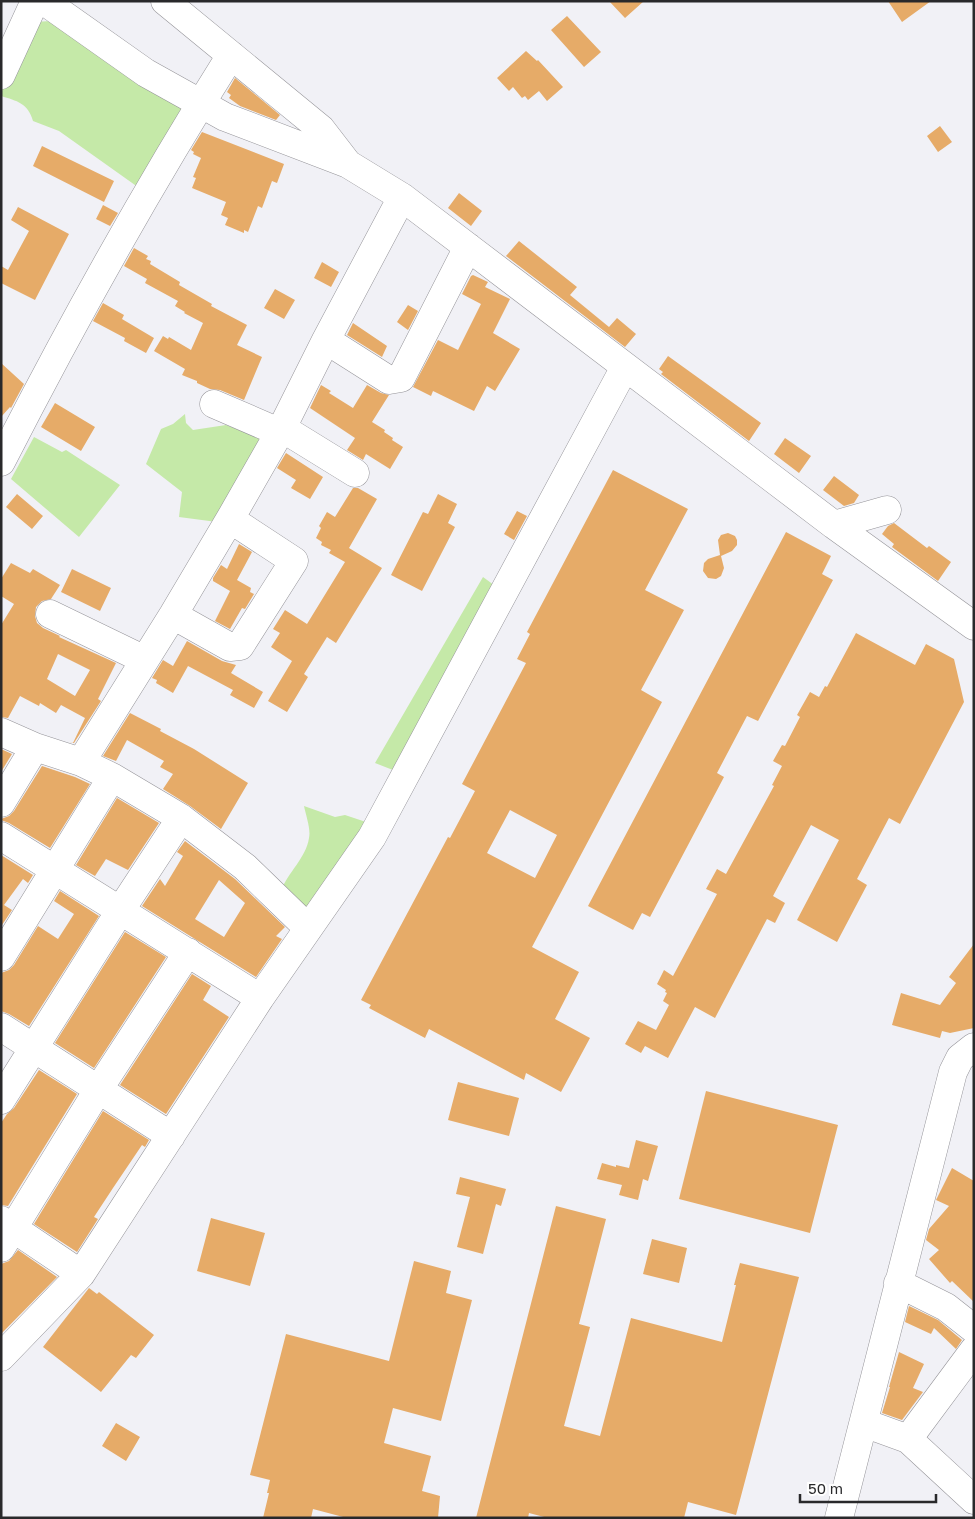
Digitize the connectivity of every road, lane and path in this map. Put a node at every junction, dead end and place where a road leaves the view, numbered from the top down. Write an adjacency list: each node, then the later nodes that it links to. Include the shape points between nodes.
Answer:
1 (35, 1): 5 (street)
2 (44, 1): 6 (street, via 146,73)
3 (165, 1): 4 (street)
4 (231, 55): 6 (street); 7 (street, via 320,129)
5 (2, 74)
6 (201, 104): 7 (street, via 225,117); 14 (street, via 111,256)
7 (348, 164): 8 (street)
8 (402, 197): 9 (street); 10 (street)
9 (468, 247): 10 (street, via 401,378 389,380); 11 (street)
10 (326, 340): 13 (street)
11 (625, 366): 18 (street); 32 (street, via 372,837)
12 (214, 404): 13 (street)
13 (281, 430): 15 (street); 17 (street)
14 (1, 462)
15 (354, 473)
16 (887, 510): 18 (street)
17 (230, 519): 20 (street); 20 (street, via 294,561 240,646 230,647)
18 (834, 525): 21 (street)
19 (50, 614): 22 (street)
20 (173, 615): 22 (street)
21 (974, 626)
22 (145, 660): 25 (street)
23 (1, 732): 24 (street)
24 (36, 747): 25 (street); 27 (street)
25 (81, 762): 26 (street)
26 (112, 777): 28 (street); 30 (street)
27 (1, 803)
28 (182, 818): 31 (street); 32 (street, via 245,867)
29 (1, 836): 30 (street)
30 (56, 869): 31 (street); 34 (street)
31 (120, 911): 33 (street); 37 (street)
32 (308, 928): 35 (street)
33 (188, 952): 35 (street); 39 (street)
34 (1, 957)
35 (260, 998): 41 (street)
36 (1, 1027): 37 (street)
37 (34, 1047): 39 (street); 40 (street)
38 (974, 1047): 44 (street, via 960,1058 953,1072)
39 (98, 1090): 41 (street); 42 (street)
40 (1, 1100)
41 (172, 1136): 43 (street)
42 (6, 1232): 43 (street)
43 (81, 1274): 47 (street)
44 (898, 1283): 45 (street, via 946,1307); 48 (street)
45 (974, 1330)
46 (974, 1350): 49 (street)
47 (1, 1357)
48 (864, 1423): 49 (street); 51 (street)
49 (908, 1439): 50 (street)
50 (974, 1500)
51 (839, 1518)

